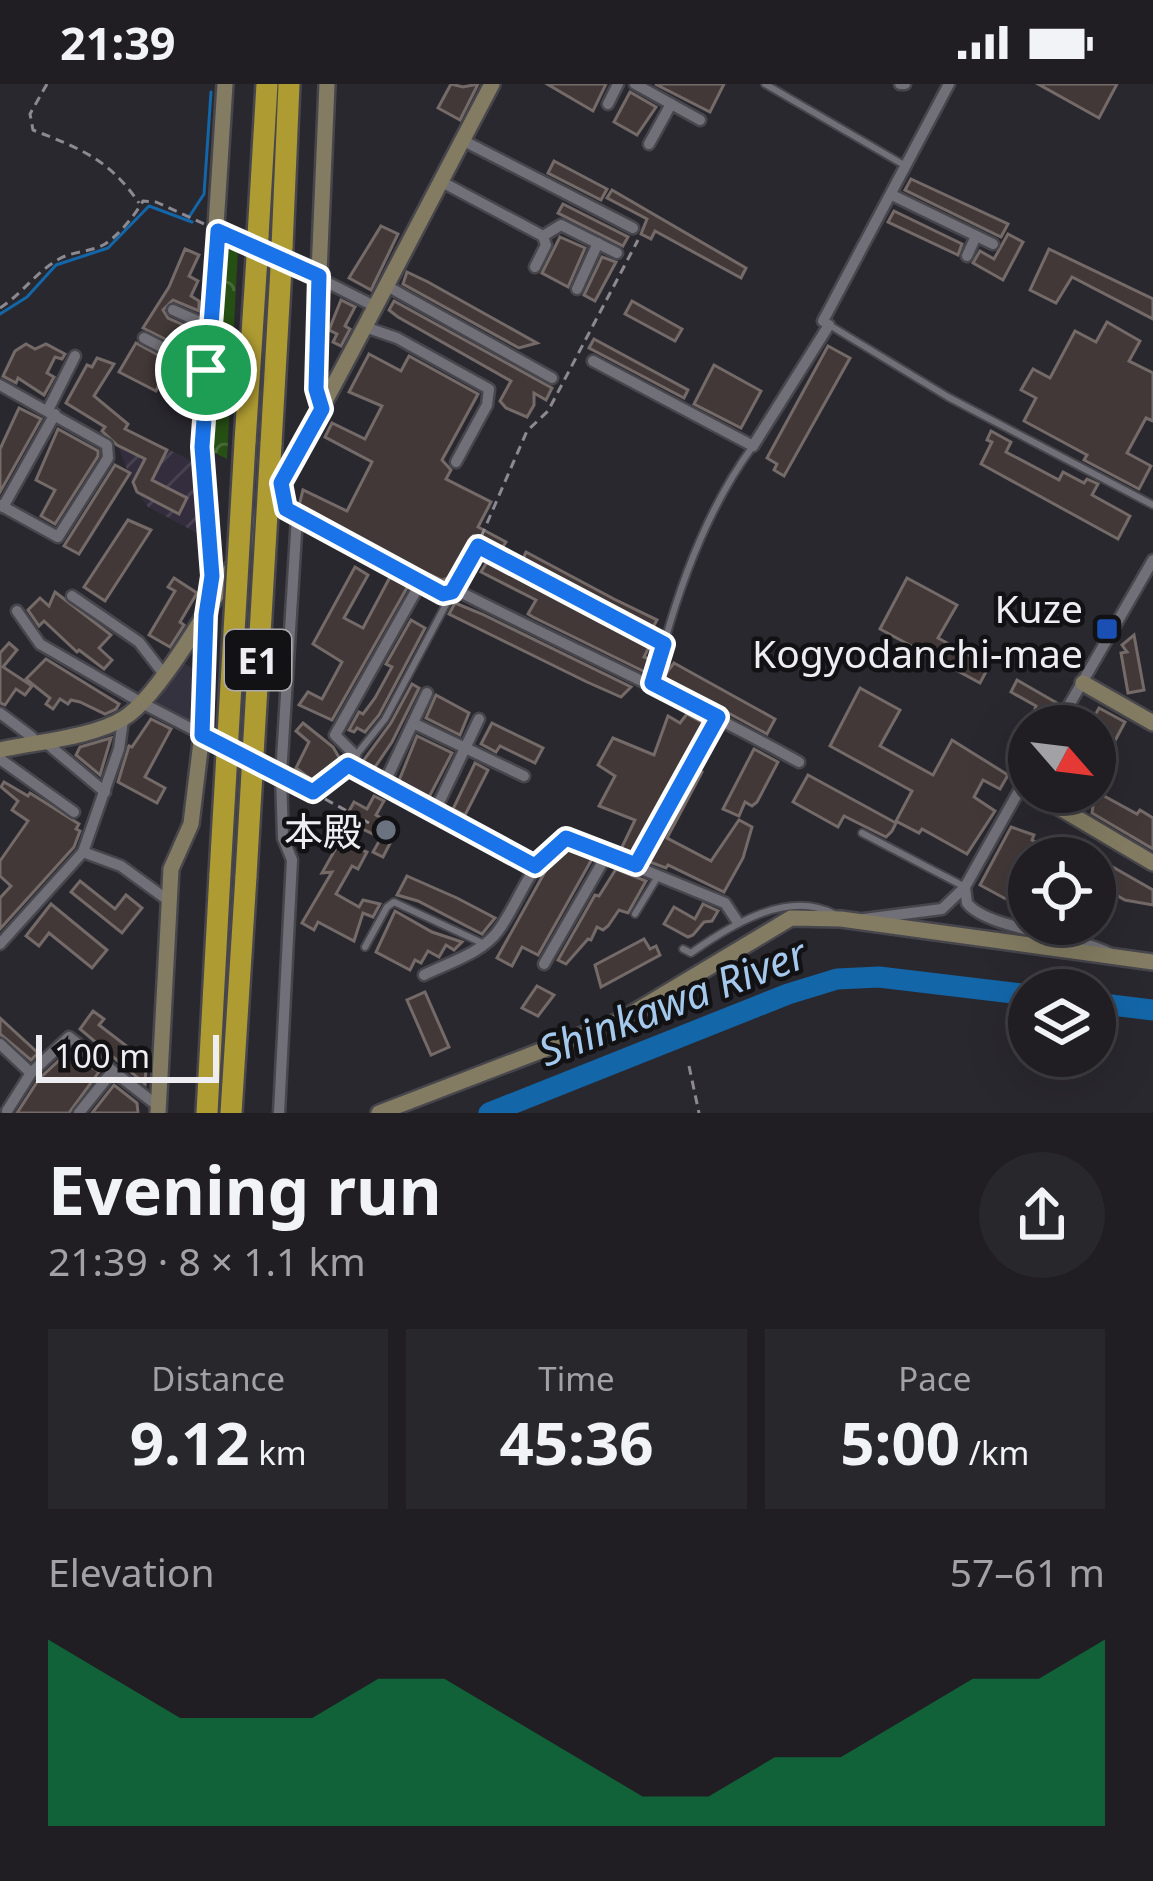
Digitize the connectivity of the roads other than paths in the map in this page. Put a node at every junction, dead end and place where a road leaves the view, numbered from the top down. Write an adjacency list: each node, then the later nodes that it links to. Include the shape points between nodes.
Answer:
1 (225, 84): 19 (main road)
2 (267, 84): 113 (highway, E1, bridge)
3 (290, 84): 114 (highway, E1, bridge)
4 (328, 84): 27 (main road)
5 (492, 84): 13 (main road)
6 (618, 84): 10 (street)
7 (635, 84): 11 (street)
8 (765, 84): 15 (lane)
9 (950, 84): 15 (street)
10 (608, 104)
11 (670, 104): 12 (street); 14 (street)
12 (700, 120)
13 (462, 140): 16 (main road); 18 (street)
14 (649, 144)
15 (907, 167): 17 (street)
16 (442, 182): 20 (street); 28 (main road)
17 (892, 195): 21 (street); 32 (street)
18 (633, 228)
19 (218, 231): 27 (street); 33 (main road)
20 (543, 236): 22 (street, via 561,225); 26 (street)
21 (976, 236): 23 (street); 25 (street)
22 (598, 244): 24 (street); 29 (street)
23 (993, 244)
24 (617, 253)
25 (967, 256)
26 (535, 267)
27 (319, 276): 30 (street); 43 (main road)
28 (387, 286): 30 (main road); 39 (street)
29 (577, 289)
30 (376, 307): 34 (main road)
31 (173, 310): 33 (street)
32 (826, 323): 45 (street); 48 (lane)
33 (209, 326): 40 (main road)
34 (365, 327): 43 (main road); 46 (street, via 489,389)
35 (144, 338): 40 (street)
36 (534, 348): 39 (street)
37 (75, 356): 44 (street)
38 (593, 361): 45 (street)
39 (526, 364): 41 (street)
40 (206, 370): 59 (main road)
41 (552, 378)
42 (0, 385): 44 (street)
43 (322, 409): 47 (main road)
44 (51, 412): 49 (street); 49 (street, via 107,445 109,458 58,537)
45 (753, 446): 60 (lane, via 727,481 679,588)
46 (456, 462)
47 (281, 483): 50 (street, via 286,509); 59 (main road)
48 (1153, 505)
49 (2, 506)
50 (297, 517): 55 (street); 79 (street)
51 (478, 546): 54 (street)
52 (517, 548): 54 (street)
53 (1153, 560): 63 (street)
54 (508, 562): 60 (street)
55 (421, 582): 56 (street); 77 (street, via 334,736)
56 (452, 592): 62 (street); 77 (lane, via 385,719)
57 (72, 596): 61 (street, via 140,642)
58 (17, 611): 65 (street, via 40,644)
59 (206, 615): 61 (main road); 73 (main road)
60 (664, 644): 62 (street)
61 (163, 674): 65 (main road)
62 (652, 683): 68 (street)
63 (1083, 683): 66 (street); 72 (main road)
64 (427, 693): 71 (street)
65 (142, 703): 70 (main road); 73 (street)
66 (1070, 705)
67 (0, 713): 74 (street)
68 (718, 717): 78 (street); 91 (lane)
69 (479, 719): 75 (street)
70 (123, 720): 74 (main road); 82 (street)
71 (413, 723): 75 (street); 81 (street)
72 (1153, 723)
73 (202, 735): 79 (street); 95 (main road, via 191,824 171,868)
74 (38, 742): 76 (main road); 82 (street)
75 (466, 748): 80 (street); 84 (street)
76 (0, 754): 83 (street)
77 (351, 760): 79 (street, via 313,792); 81 (lane)
78 (799, 762)
79 (281, 776): 115 (street, via 283,838 292,860)
80 (524, 776)
81 (384, 784): 84 (lane)
82 (105, 792): 88 (street)
83 (74, 812)
84 (436, 812): 92 (lane)
85 (1011, 813): 94 (street)
86 (1073, 813): 90 (main road)
87 (862, 833): 94 (lane)
88 (83, 852): 95 (street, via 121,866); 99 (street)
89 (606, 856): 91 (street); 92 (street, via 566,838); 105 (street)
90 (1153, 863)
91 (636, 865): 93 (street)
92 (535, 866): 100 (street)
93 (658, 874): 96 (lane); 98 (street, via 725,904)
94 (965, 887): 97 (street, via 942,909); 103 (street, via 967,903 983,918)
95 (169, 902): 110 (main road)
96 (635, 914)
97 (848, 920): 98 (lane, via 827,910 780,908); 103 (main road); 116 (main road, via 790,918 621,1020)
98 (737, 921): 102 (lane)
99 (0, 944)
100 (485, 944): 101 (lane, via 394,902); 106 (street)
101 (365, 947)
102 (683, 950)
103 (1117, 957): 104 (main road)
104 (1153, 962)
105 (544, 964)
106 (424, 975)
107 (0, 1044): 108 (street)
108 (31, 1072): 109 (street, via 68,1037); 111 (street)
109 (112, 1072): 110 (street); 112 (street)
110 (158, 1109)
111 (7, 1111)
112 (79, 1113)
113 (207, 1113)
114 (231, 1113)
115 (279, 1113)
116 (379, 1113)

